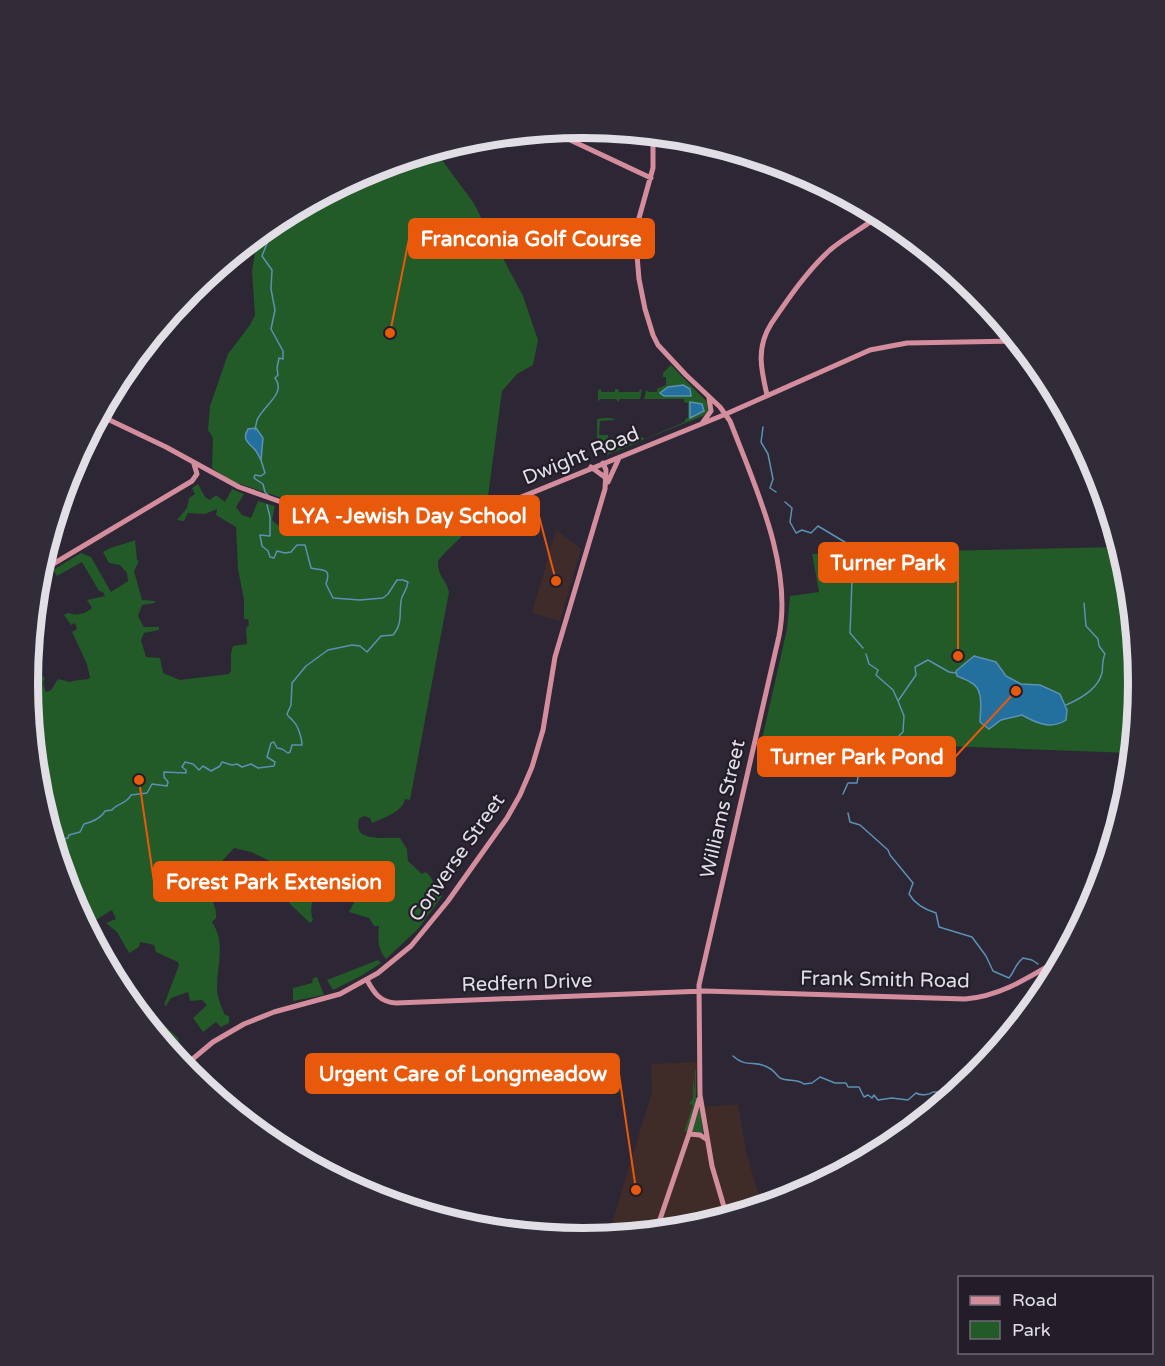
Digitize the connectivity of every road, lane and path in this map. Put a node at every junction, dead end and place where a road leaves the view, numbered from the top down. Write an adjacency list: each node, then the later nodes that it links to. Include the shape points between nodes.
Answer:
1 (567, 138): 3 (main road)
2 (653, 143): 3 (main road)
3 (651, 178): 7 (main road, via 636,243 643,301 655,340)
4 (872, 222): 6 (main road, via 818,262 771,324 760,351)
5 (1007, 341): 6 (main road, Dwight Road, via 913,342 879,347)
6 (767, 395): 8 (main road, Dwight Road)
7 (709, 396): 8 (main road); 10 (main road, via 711,411)
8 (726, 414): 10 (main road, Dwight Road); 21 (main road, Williams Street, via 769,530 782,614)
9 (106, 419): 12 (main road, Dwight Road)
10 (702, 423): 11 (main road, Dwight Road)
11 (620, 456): 13 (main road, Dwight Road); 17 (main road)
12 (193, 462): 15 (main road, Dwight Road); 16 (main road)
13 (603, 463): 14 (main road, Dwight Road); 17 (main road, Converse Street)
14 (591, 467): 15 (main road, Dwight Road, via 490,508 352,505 321,512 251,492); 17 (main road)
15 (210, 471): 16 (main road)
16 (196, 478): 18 (main road)
17 (606, 481): 20 (main road, Converse Street, via 555,657 537,752 520,795 420,937)
18 (51, 565)
19 (1048, 966): 21 (main road, Frank Smith Road, via 1008,988 972,998)
20 (367, 980): 21 (main road, Redfern Drive, via 377,996 396,1003); 22 (main road, Converse Street, via 331,997 243,1024)
21 (698, 992): 23 (main road, Williams Street)
22 (190, 1061)
23 (700, 1095): 24 (main road); 25 (main road, Williams Street)
24 (689, 1134): 25 (main road); 27 (main road)
25 (706, 1139): 26 (main road, Williams Street)
26 (725, 1209)
27 (663, 1222)

